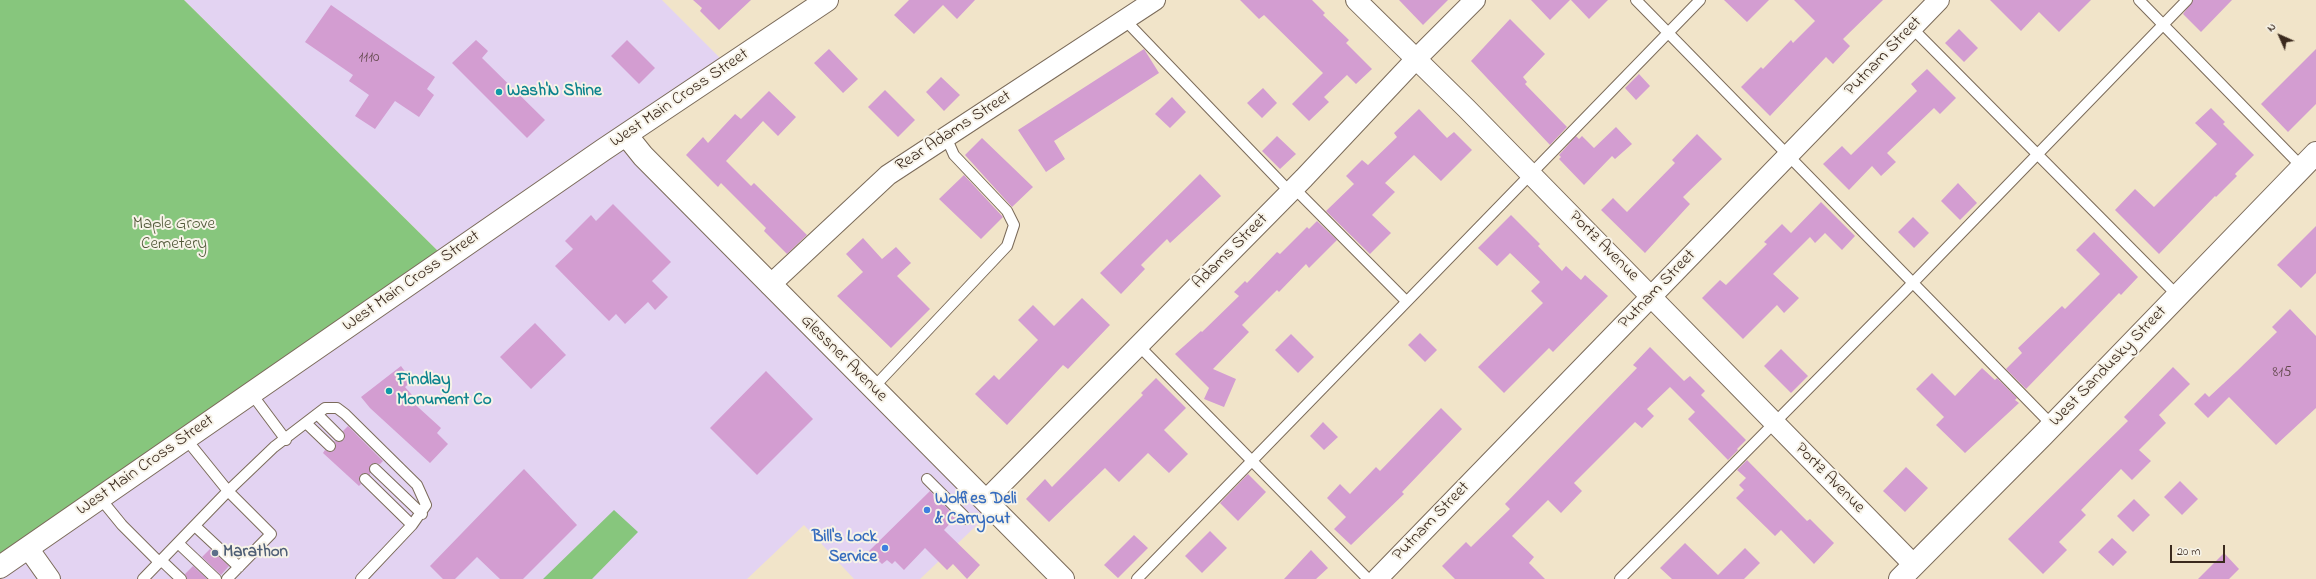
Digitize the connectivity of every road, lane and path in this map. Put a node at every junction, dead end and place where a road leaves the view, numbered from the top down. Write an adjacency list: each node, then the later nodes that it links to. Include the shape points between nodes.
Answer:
1 (827, 0): 15 (main road, West Main Cross Street)
2 (1155, 0): 10 (street, Rear Adams Street)
3 (1356, 0): 14 (street, Portz Avenue)
4 (1475, 0): 14 (street, Adams Street)
5 (1636, 0): 13 (lane)
6 (1700, 0): 13 (lane)
7 (1939, 0): 12 (street, Putnam Street)
8 (2139, 0): 11 (lane)
9 (2187, 0): 11 (lane)
10 (1124, 20): 16 (street, Rear Adams Street); 21 (lane)
11 (2163, 25): 17 (lane); 19 (lane)
12 (1912, 28): 17 (lane); 18 (street, Putnam Street)
13 (1669, 32): 18 (lane); 20 (lane)
14 (1416, 59): 20 (street, Portz Avenue); 21 (street, Adams Street)
15 (627, 136): 23 (main road, Glessner Avenue, via 643,156); 29 (main road, West Main Cross Street, via 603,150)
16 (946, 137): 23 (street, Rear Adams Street, via 888,175); 28 (lane, via 954,155 1007,211 1014,225 1006,246)
17 (2037, 154): 22 (lane); 24 (lane)
18 (1789, 156): 22 (lane); 25 (street, Putnam Street)
19 (2309, 160): 24 (main road, West Sandusky Street)
20 (1530, 172): 25 (street, Portz Avenue); 26 (lane)
21 (1292, 190): 26 (lane); 27 (street, Adams Street)
22 (1914, 282): 32 (lane); 33 (lane)
23 (770, 284): 28 (main road, Glessner Avenue)
24 (2177, 295): 33 (main road, West Sandusky Street)
25 (1652, 296): 32 (street, Portz Avenue); 64 (street, Putnam Street)
26 (1406, 301): 38 (lane)
27 (1139, 346): 38 (lane); 44 (street, Adams Street)
28 (873, 388): 44 (main road, Glessner Avenue)
29 (251, 394): 35 (main road, West Main Cross Street); 36 (lane)
30 (317, 414): 31 (lane); 34 (lane); 45 (lane, via 325,408 337,408 345,414 417,485 426,505)
31 (306, 423): 36 (lane); 37 (lane)
32 (1774, 423): 54 (street, Portz Avenue); 65 (lane)
33 (2052, 425): 54 (main road, West Sandusky Street)
34 (339, 436)
35 (186, 439): 42 (lane); 43 (main road, West Main Cross Street)
36 (286, 440): 42 (lane, via 274,447)
37 (330, 446)
38 (1250, 461): 62 (lane); 63 (lane)
39 (375, 469): 45 (lane)
40 (365, 479): 47 (lane)
41 (927, 479): 46 (lane)
42 (228, 491): 48 (lane); 53 (lane, via 271,534)
43 (100, 498): 50 (main road, West Main Cross Street); 51 (lane, via 122,526)
44 (985, 501): 61 (main road, Glessner Avenue)
45 (422, 514): 47 (lane)
46 (967, 519)
47 (412, 525): 60 (lane)
48 (195, 526): 49 (lane); 53 (lane)
49 (178, 543): 51 (lane); 58 (lane)
50 (28, 548): 52 (main road, West Main Cross Street); 56 (street)
51 (160, 561): 55 (lane); 57 (lane)
52 (0, 567)
53 (238, 567): 59 (lane)
54 (1907, 572)
55 (146, 578)
56 (50, 579)
57 (181, 579)
58 (216, 579)
59 (227, 579)
60 (360, 579)
61 (1063, 579)
62 (1137, 579)
63 (1368, 579)
64 (1377, 579)
65 (1620, 579)

